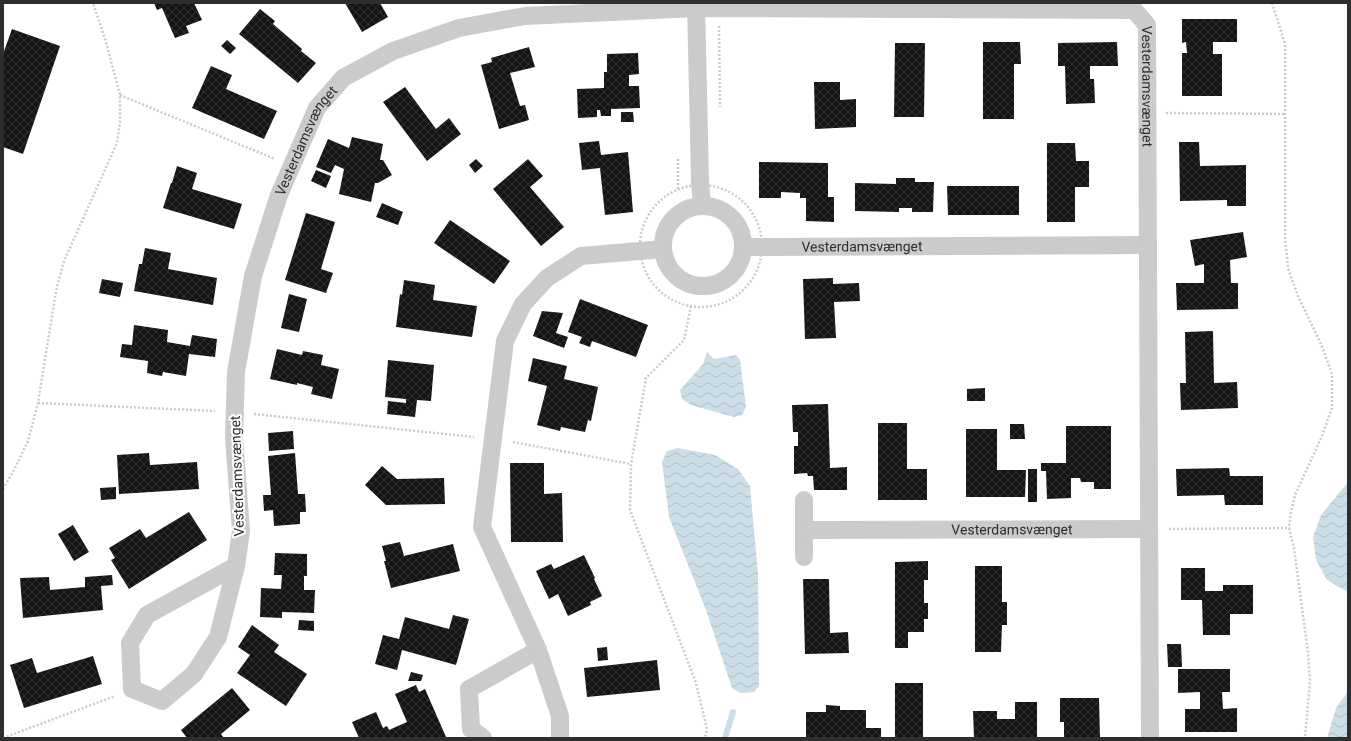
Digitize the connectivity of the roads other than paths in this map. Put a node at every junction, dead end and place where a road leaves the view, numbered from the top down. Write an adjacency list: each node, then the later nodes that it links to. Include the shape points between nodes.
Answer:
1 (696, 6): 2 (street); 3 (street, Vesterdamsvænget, via 719,9 1134,10 1147,25); 10 (street, Vesterdamsvænget, via 525,16 459,28 393,51 343,78 317,108 279,195 253,276 236,372 234,438 241,531)
2 (702, 206): 4 (street, via 718,209 731,218 740,231); 5 (street, via 678,215 664,237)
3 (1148, 245): 4 (street, Vesterdamsvænget); 7 (street, Vesterdamsvænget)
4 (743, 247): 5 (street, via 740,264 729,277 713,285 702,286 680,279 668,266)
5 (663, 250): 11 (street, via 581,256 547,278 523,304 504,342 482,526)
6 (804, 500): 8 (street)
7 (1149, 529): 8 (street, Vesterdamsvænget); 14 (street, Vesterdamsvænget)
8 (804, 530): 9 (street)
9 (804, 557)
10 (236, 566): 10 (street, Vesterdamsvænget, via 218,637 194,674 162,701 132,689 130,643 147,615)
11 (538, 650): 12 (street, via 469,689 471,729); 13 (street, via 560,716)
12 (483, 738)
13 (560, 738)
14 (1150, 738)

